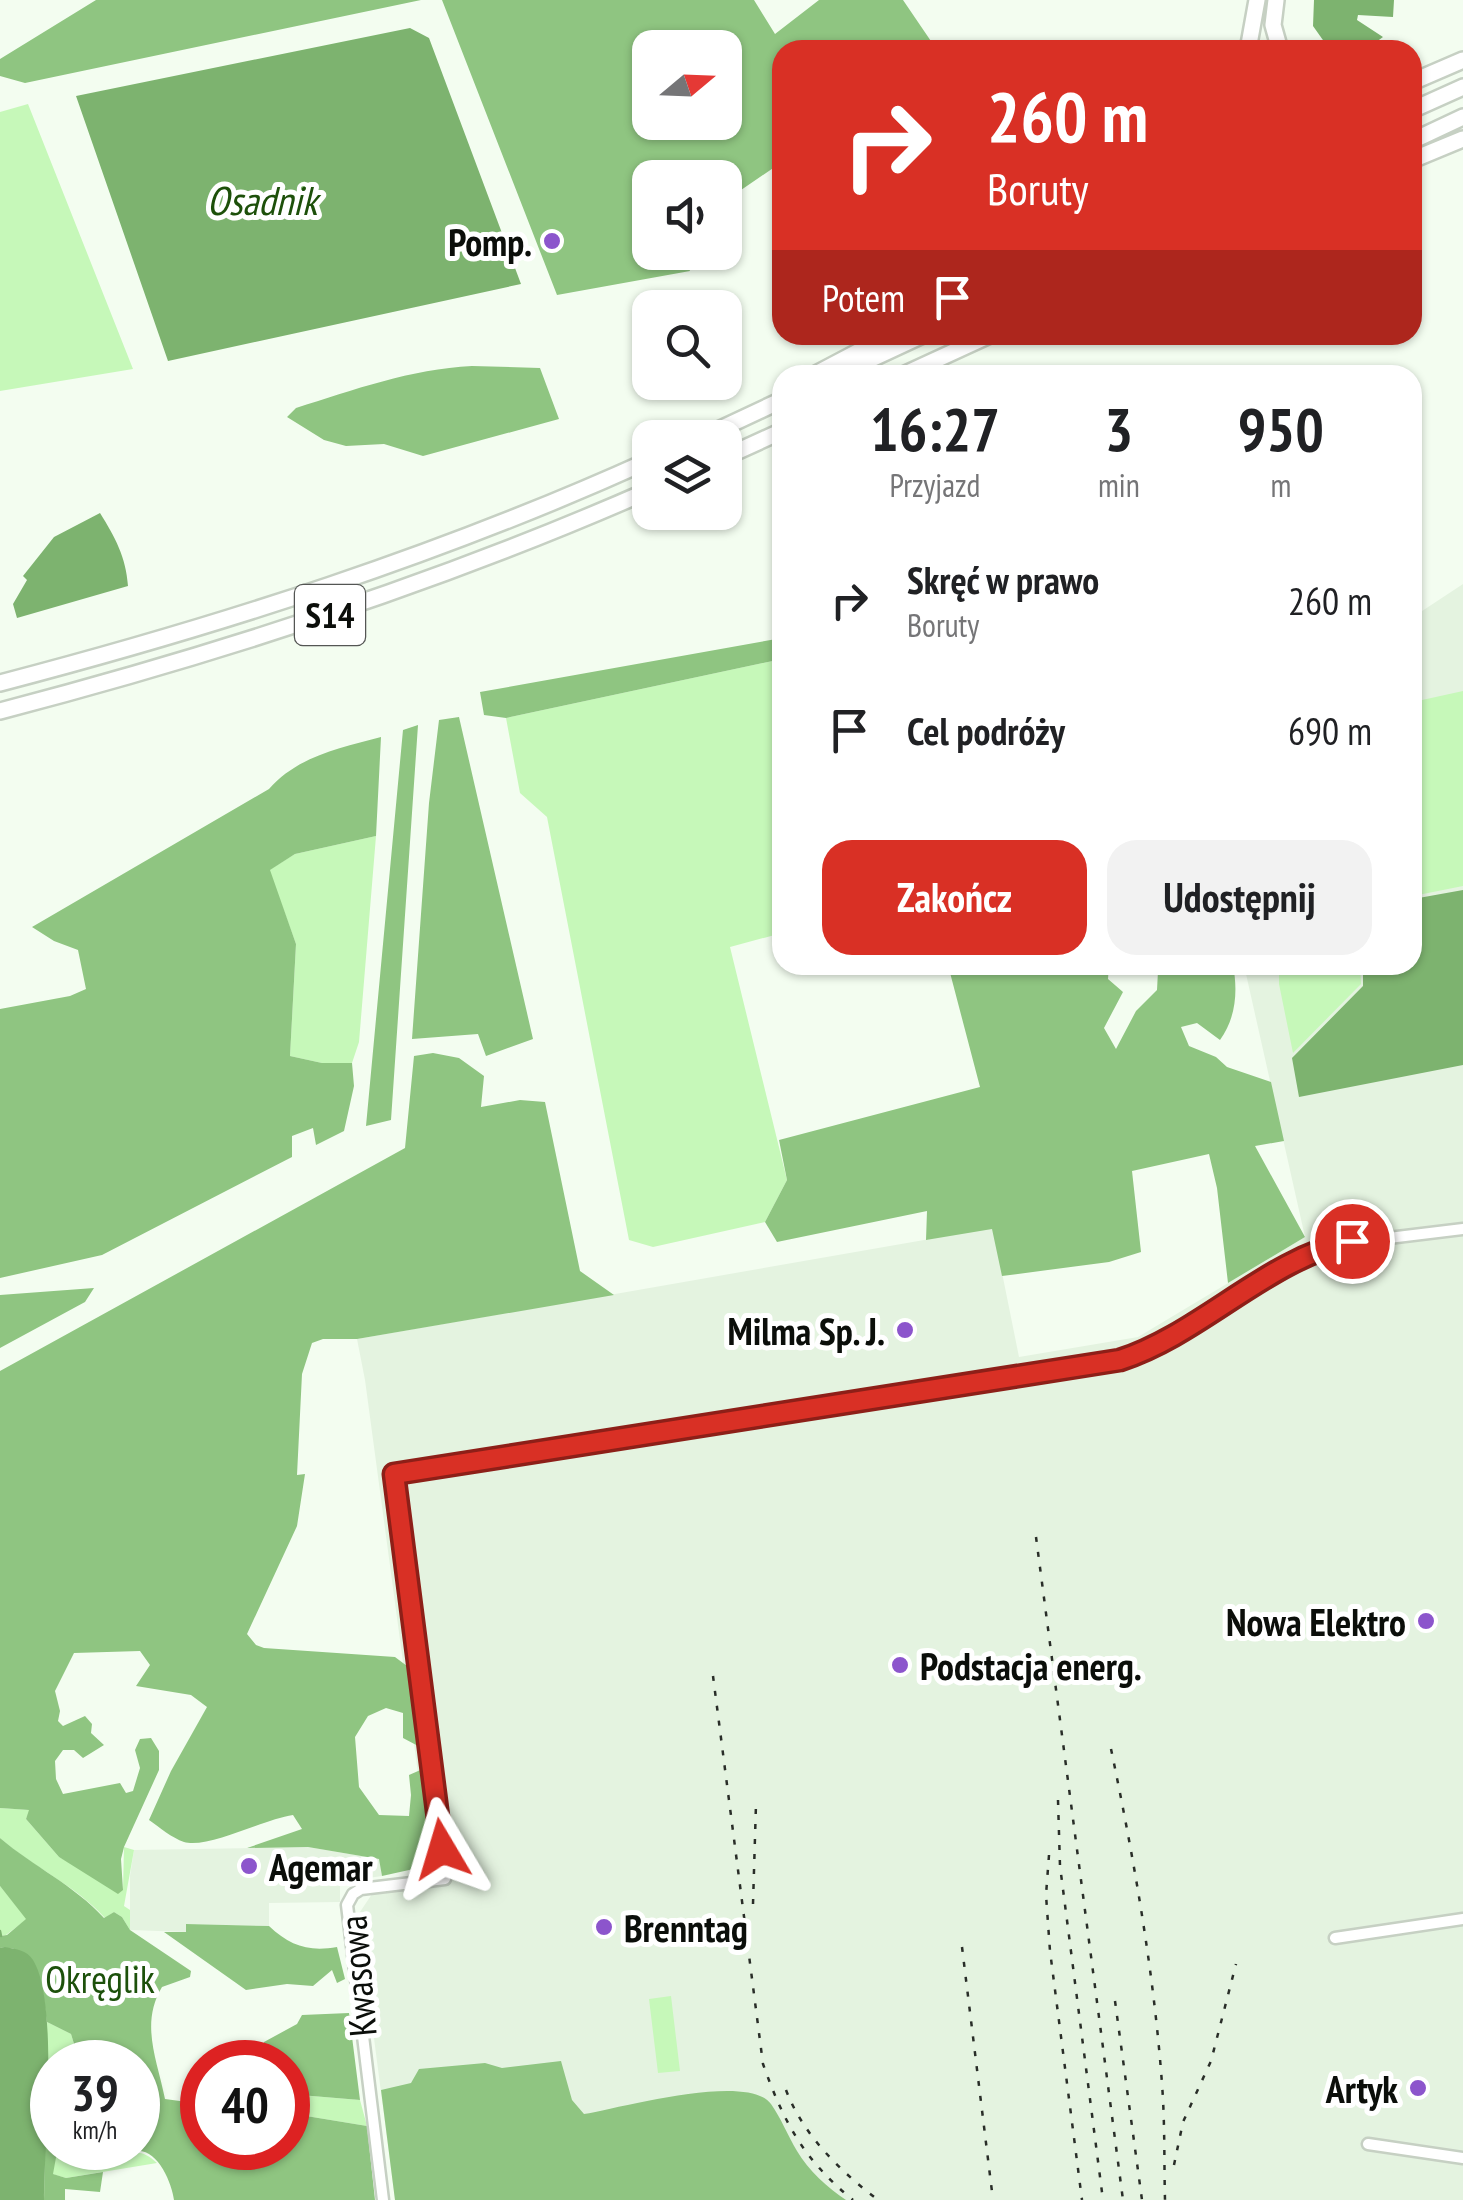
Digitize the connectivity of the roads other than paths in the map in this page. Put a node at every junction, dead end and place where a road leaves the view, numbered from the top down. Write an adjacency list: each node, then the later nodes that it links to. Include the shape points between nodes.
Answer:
1 (1258, 0): 3 (highway)
2 (1276, 0): 4 (highway)
3 (1250, 40)
4 (1277, 40)
5 (1463, 60): 6 (highway)
6 (1422, 78)
7 (1463, 87): 8 (highway)
8 (1422, 105)
9 (1463, 118): 10 (highway)
10 (1422, 136)
11 (1463, 139): 12 (highway)
12 (1422, 156)
13 (871, 345): 16 (highway)
14 (901, 345): 17 (highway)
15 (968, 345): 18 (highway)
16 (833, 365)
17 (858, 365)
18 (924, 365)
19 (772, 398): 21 (highway)
20 (772, 405): 22 (highway)
21 (735, 420)
22 (739, 420)
23 (772, 436): 24 (highway)
24 (742, 449)
25 (632, 468): 27 (highway, S14, via 333,585)
26 (632, 497): 28 (highway, S14, via 356,606)
27 (0, 683)
28 (0, 712)
29 (1463, 1229): 34 (street, Kwasowa, via 1331,1245 1120,1360 394,1474 445,1879 361,1890 347,1905)
30 (1463, 1919): 31 (street)
31 (1335, 1938)
32 (1368, 2144): 33 (street)
33 (1463, 2158)
34 (383, 2200)

